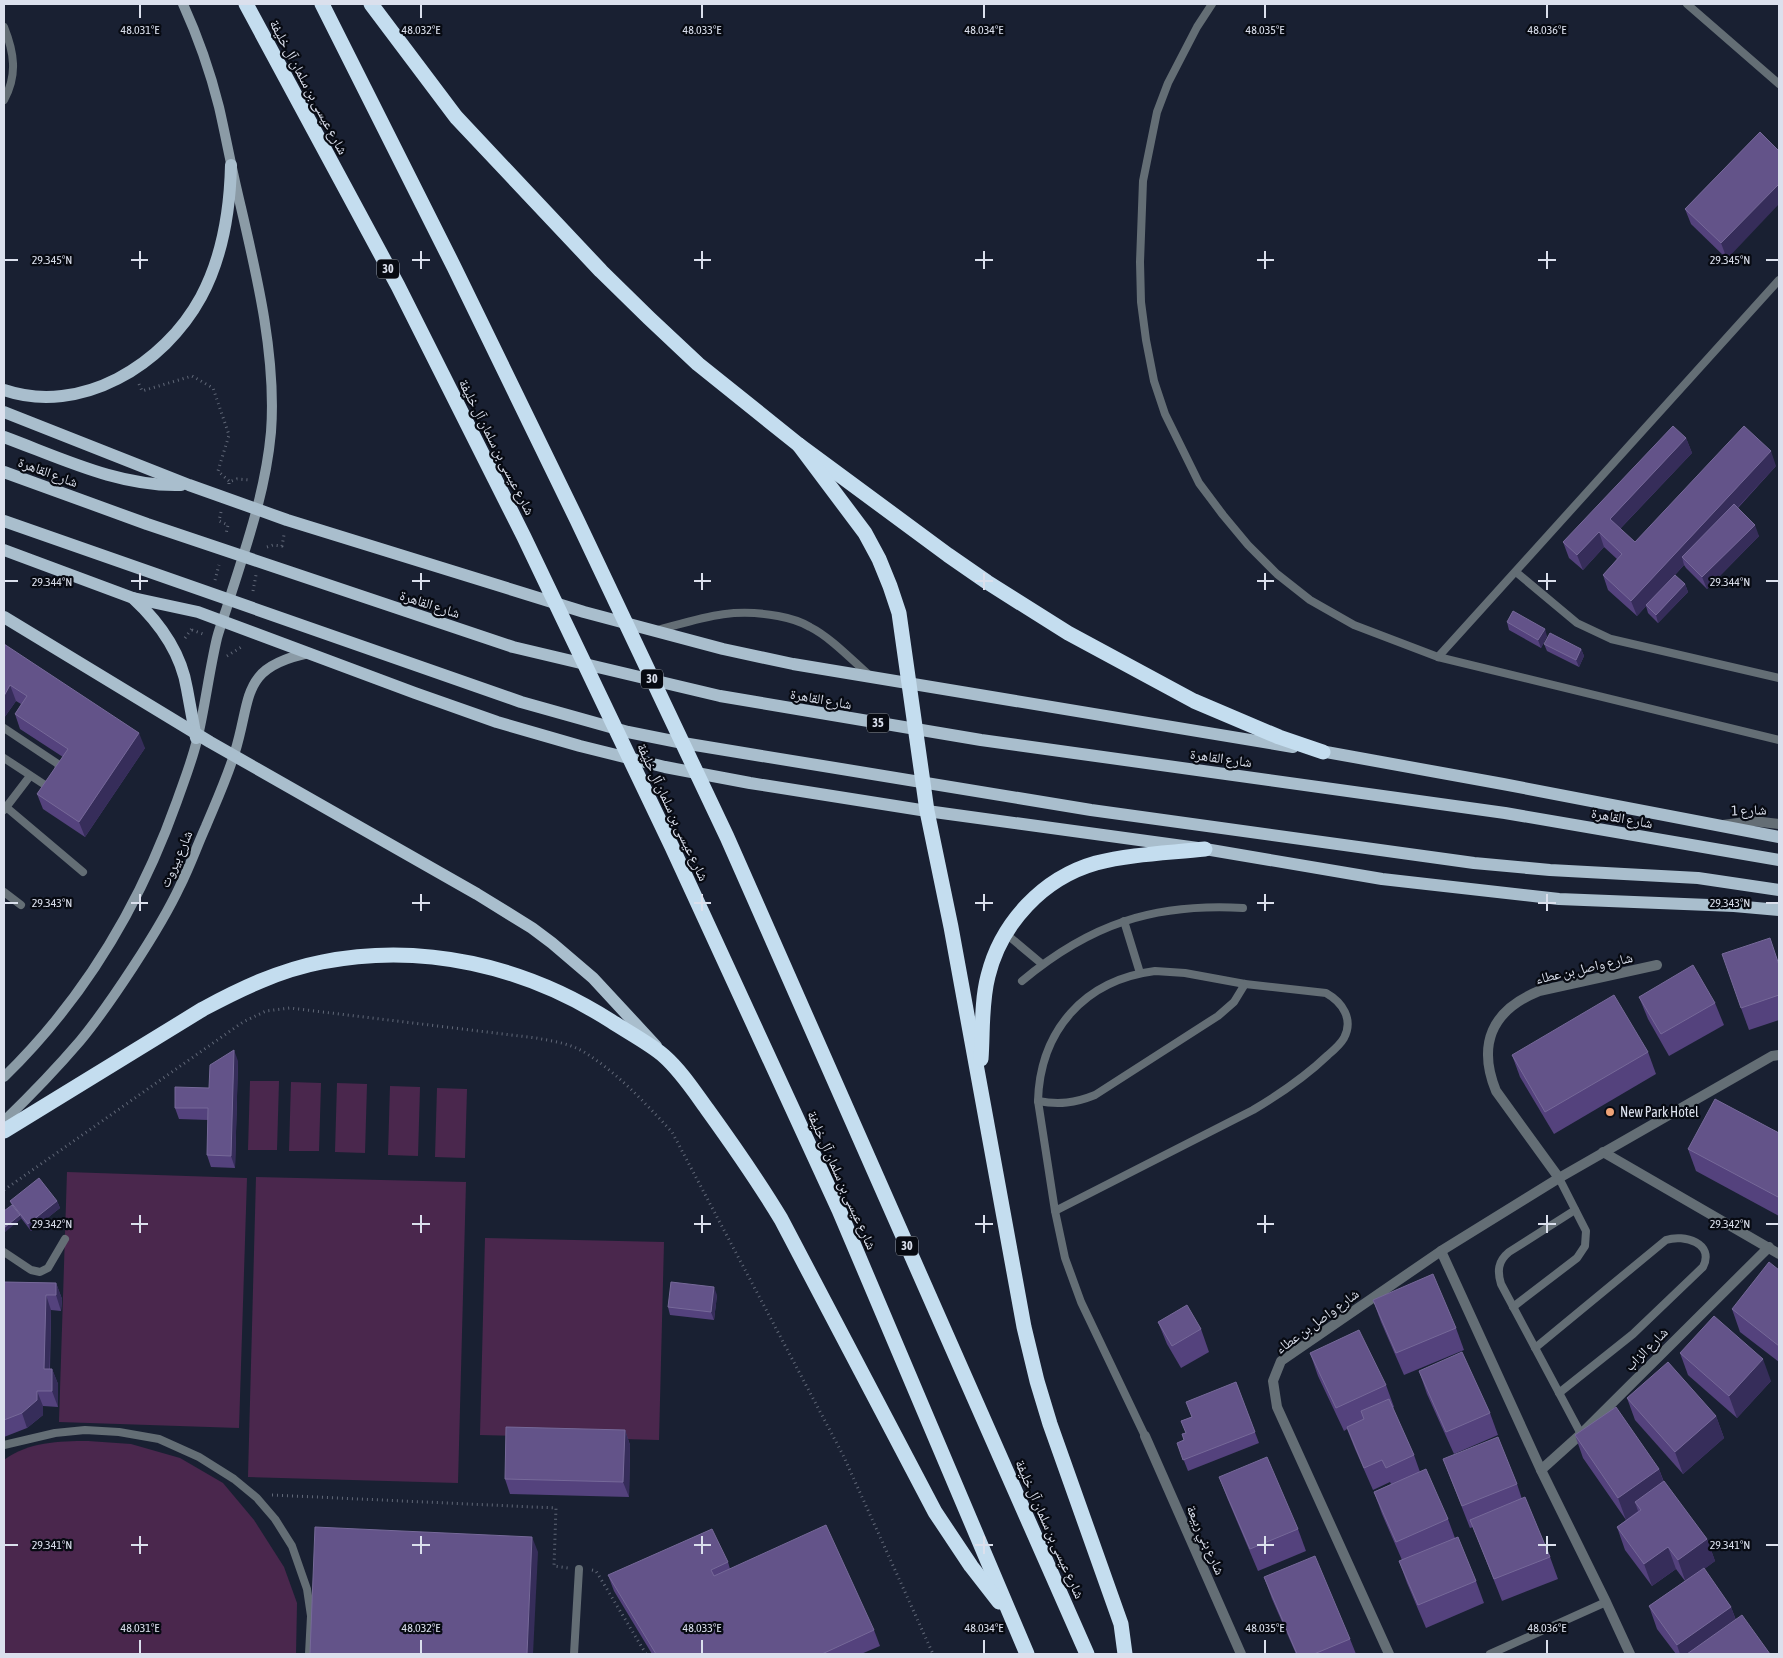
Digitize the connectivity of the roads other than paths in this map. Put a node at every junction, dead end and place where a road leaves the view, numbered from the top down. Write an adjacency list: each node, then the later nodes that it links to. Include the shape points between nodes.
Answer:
1 (183, 4): 10 (main road, شارع بيروت, via 212,80)
2 (246, 4): 82 (highway, شارع عيسى بن سلمان آل خليفة / 30, via 398,286 524,537 672,847 839,1210)
3 (322, 4): 86 (highway, شارع عيسى بن سلمان آل خليفة / 30, via 454,267 727,837)
4 (371, 4): 15 (highway, via 456,117 601,271 698,364)
5 (1212, 4): 27 (lane, via 1168,83 1157,112 1144,181 1141,302 1154,381 1165,414 1199,483 1242,538 1277,574 1310,600 1354,625)
6 (1688, 4): 8 (lane)
7 (4, 27): 9 (lane, via 14,67)
8 (1779, 84)
9 (4, 100)
10 (231, 165): 12 (main road, via 228,211 218,256 201,296 165,345 132,370 102,386 68,395 33,396); 18 (main road, شارع بيروت, via 260,293 269,366 271,430)
11 (1779, 280): 21 (lane)
12 (4, 390)
13 (4, 412): 17 (main road)
14 (4, 437): 17 (main road, via 128,481)
15 (799, 445): 30 (highway, via 879,558 899,614); 34 (highway, via 948,555 1068,633 1194,700)
16 (4, 472): 43 (main road, شارع القاهرة / 35, via 147,524 513,646 720,696 981,740 1505,813)
17 (188, 485): 18 (main road)
18 (257, 510): 24 (main road, شارع بيروت); 25 (main road)
19 (4, 521): 45 (main road, via 521,702 628,732 1090,810 1492,865 1698,878)
20 (4, 550): 22 (main road)
21 (1516, 572): 27 (lane); 29 (lane, via 1577,623 1611,639)
22 (133, 598): 24 (main road, via 198,612); 32 (main road, via 155,620 175,652 187,688)
23 (4, 617): 58 (main road, via 210,742 532,928 593,978)
24 (223, 622): 26 (main road); 32 (main road, شارع بيروت)
25 (654, 631): 28 (main road, via 776,660); 28 (lane, via 733,612 797,620 823,635)
26 (309, 653): 38 (main road, via 415,694 580,746 741,782); 62 (main road, شارع بيروت, via 271,665 257,678 224,782 165,914 92,1026)
27 (1438, 656): 33 (lane)
28 (871, 676): 30 (main road)
29 (1779, 678)
30 (909, 688): 34 (main road); 38 (highway)
31 (4, 728): 36 (lane, via 59,766 48,785)
32 (197, 740): 59 (main road, شارع بيروت, via 157,853 126,918 52,1027)
33 (1779, 740)
34 (1323, 752): 40 (main road)
35 (4, 758): 36 (lane)
36 (30, 776): 37 (lane)
37 (5, 809): 44 (lane)
38 (927, 811): 42 (main road); 60 (highway)
39 (1779, 824): 40 (street, شارع 1, via 1753,821)
40 (1720, 826): 41 (main road)
41 (1779, 837)
42 (1205, 849): 49 (main road, via 1382,879 1559,899); 51 (highway, via 1118,858 1074,871 1035,897)
43 (1779, 860)
44 (83, 872)
45 (1779, 890)
46 (4, 892): 47 (lane)
47 (21, 905)
48 (1243, 908): 50 (lane, via 1183,908)
49 (1779, 910)
50 (1124, 920): 52 (lane, via 1082,938); 54 (lane)
51 (1005, 933): 52 (lane); 60 (highway, via 988,976 984,999)
52 (1042, 964): 55 (lane)
53 (1657, 965): 65 (street, شارع واصل بن عطاء, via 1539,991 1508,1008 1497,1023 1487,1057 1489,1075 1496,1091)
54 (1140, 973): 56 (lane, via 1178,972); 61 (lane, via 1106,985 1077,1006 1066,1019 1048,1049)
55 (1022, 981)
56 (1245, 984): 61 (lane, via 1234,1002 1218,1016 1095,1095 1067,1103); 67 (lane, via 1326,993 1342,1006 1347,1026 1345,1036 1319,1064 1254,1110)
57 (1779, 1055): 64 (street, شارع واصل بن عطاء, via 1772,1056)
58 (664, 1056): 63 (highway, via 570,997 520,976 433,956 358,956 299,968 237,991 203,1008); 82 (highway, via 700,1100 763,1189 936,1512 971,1566)
59 (4, 1077)
60 (980, 1083): 87 (highway, via 1013,1273 1037,1380 1121,1624)
61 (1038, 1101): 67 (lane)
62 (4, 1121)
63 (4, 1131)
64 (1603, 1152): 65 (street, شارع واصل بن عطاء); 69 (street)
65 (1559, 1178): 66 (lane); 70 (street, شارع واصل بن عطاء)
66 (1576, 1210): 73 (lane, via 1586,1232 1582,1253); 73 (lane, via 1503,1257 1499,1277)
67 (1055, 1211): 77 (lane, via 1065,1258 1081,1302)
68 (65, 1239): 71 (lane, via 48,1268 40,1272 31,1270)
69 (1768, 1247): 72 (street); 76 (street, شارع الزاب)
70 (1441, 1251): 79 (street); 89 (street, شارع واصل بن عطاء, via 1280,1361 1274,1381 1277,1406)
71 (4, 1252)
72 (1779, 1254)
73 (1513, 1307): 74 (lane)
74 (1535, 1348): 75 (lane); 75 (lane, via 1666,1240 1690,1238 1705,1252 1703,1267 1633,1334)
75 (1559, 1393): 76 (lane)
76 (1580, 1434): 79 (street, شارع الزاب)
77 (1145, 1436): 88 (street, شارع بني ربيعة)
78 (4, 1445): 83 (lane, via 55,1433 85,1430 119,1432 159,1439 199,1457 234,1480 275,1519 292,1546 307,1589 311,1616)
79 (1541, 1470): 81 (street)
80 (579, 1569): 84 (lane)
81 (1606, 1602): 90 (lane); 91 (street)
82 (1011, 1617): 85 (highway, شارع عيسى بن سلمان آل خليفة / 30)
83 (309, 1654)
84 (574, 1654)
85 (1027, 1654)
86 (1087, 1654)
87 (1126, 1654)
88 (1241, 1654)
89 (1389, 1654)
90 (1490, 1654)
91 (1630, 1654)

